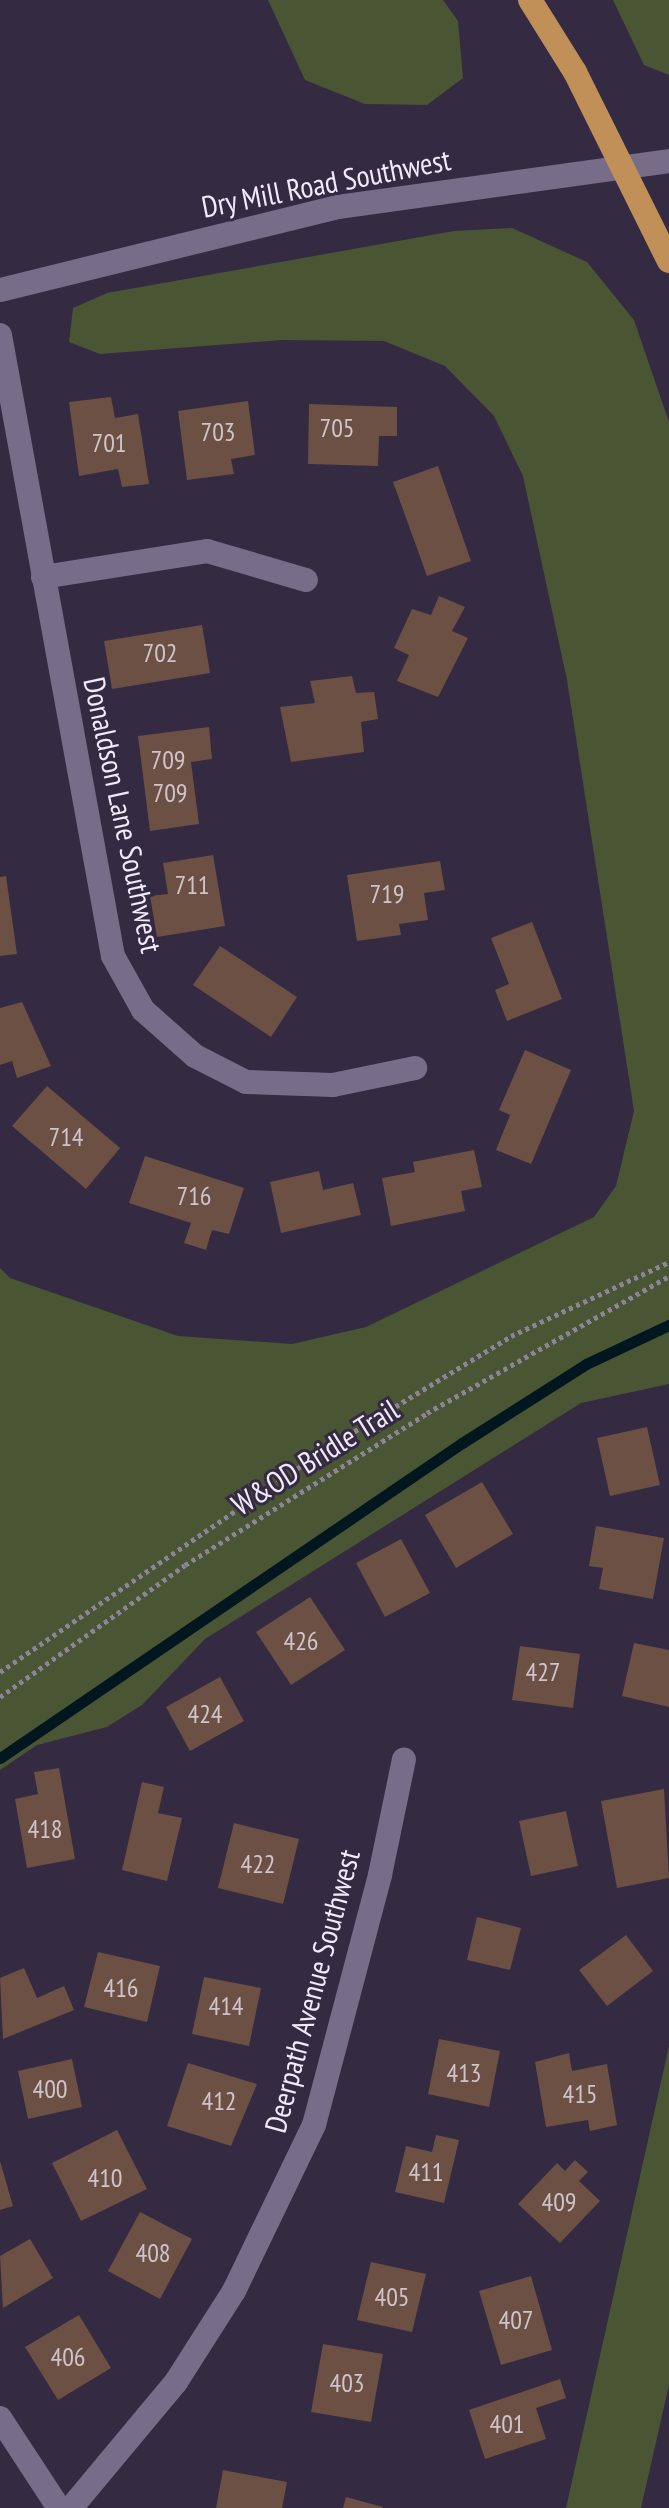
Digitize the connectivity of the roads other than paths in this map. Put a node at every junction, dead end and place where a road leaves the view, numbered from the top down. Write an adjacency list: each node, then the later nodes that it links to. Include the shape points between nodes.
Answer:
1 (530, 0): 3 (highway, via 575,72)
2 (669, 161): 4 (street, Dry Mill Road Southwest, via 338,207)
3 (669, 261)
4 (0, 290)
5 (0, 335): 6 (street, Donaldson Lane Southwest)
6 (43, 577): 7 (street, via 207,551); 8 (street, Donaldson Lane Southwest, via 113,956 143,1010 195,1056 246,1082 333,1085)
7 (306, 580)
8 (415, 1068)
9 (404, 1759): 12 (street, Deerpath Avenue Southwest, via 314,2125 234,2291 176,2382)
10 (0, 2418): 11 (street)
11 (59, 2508)
12 (71, 2508)

